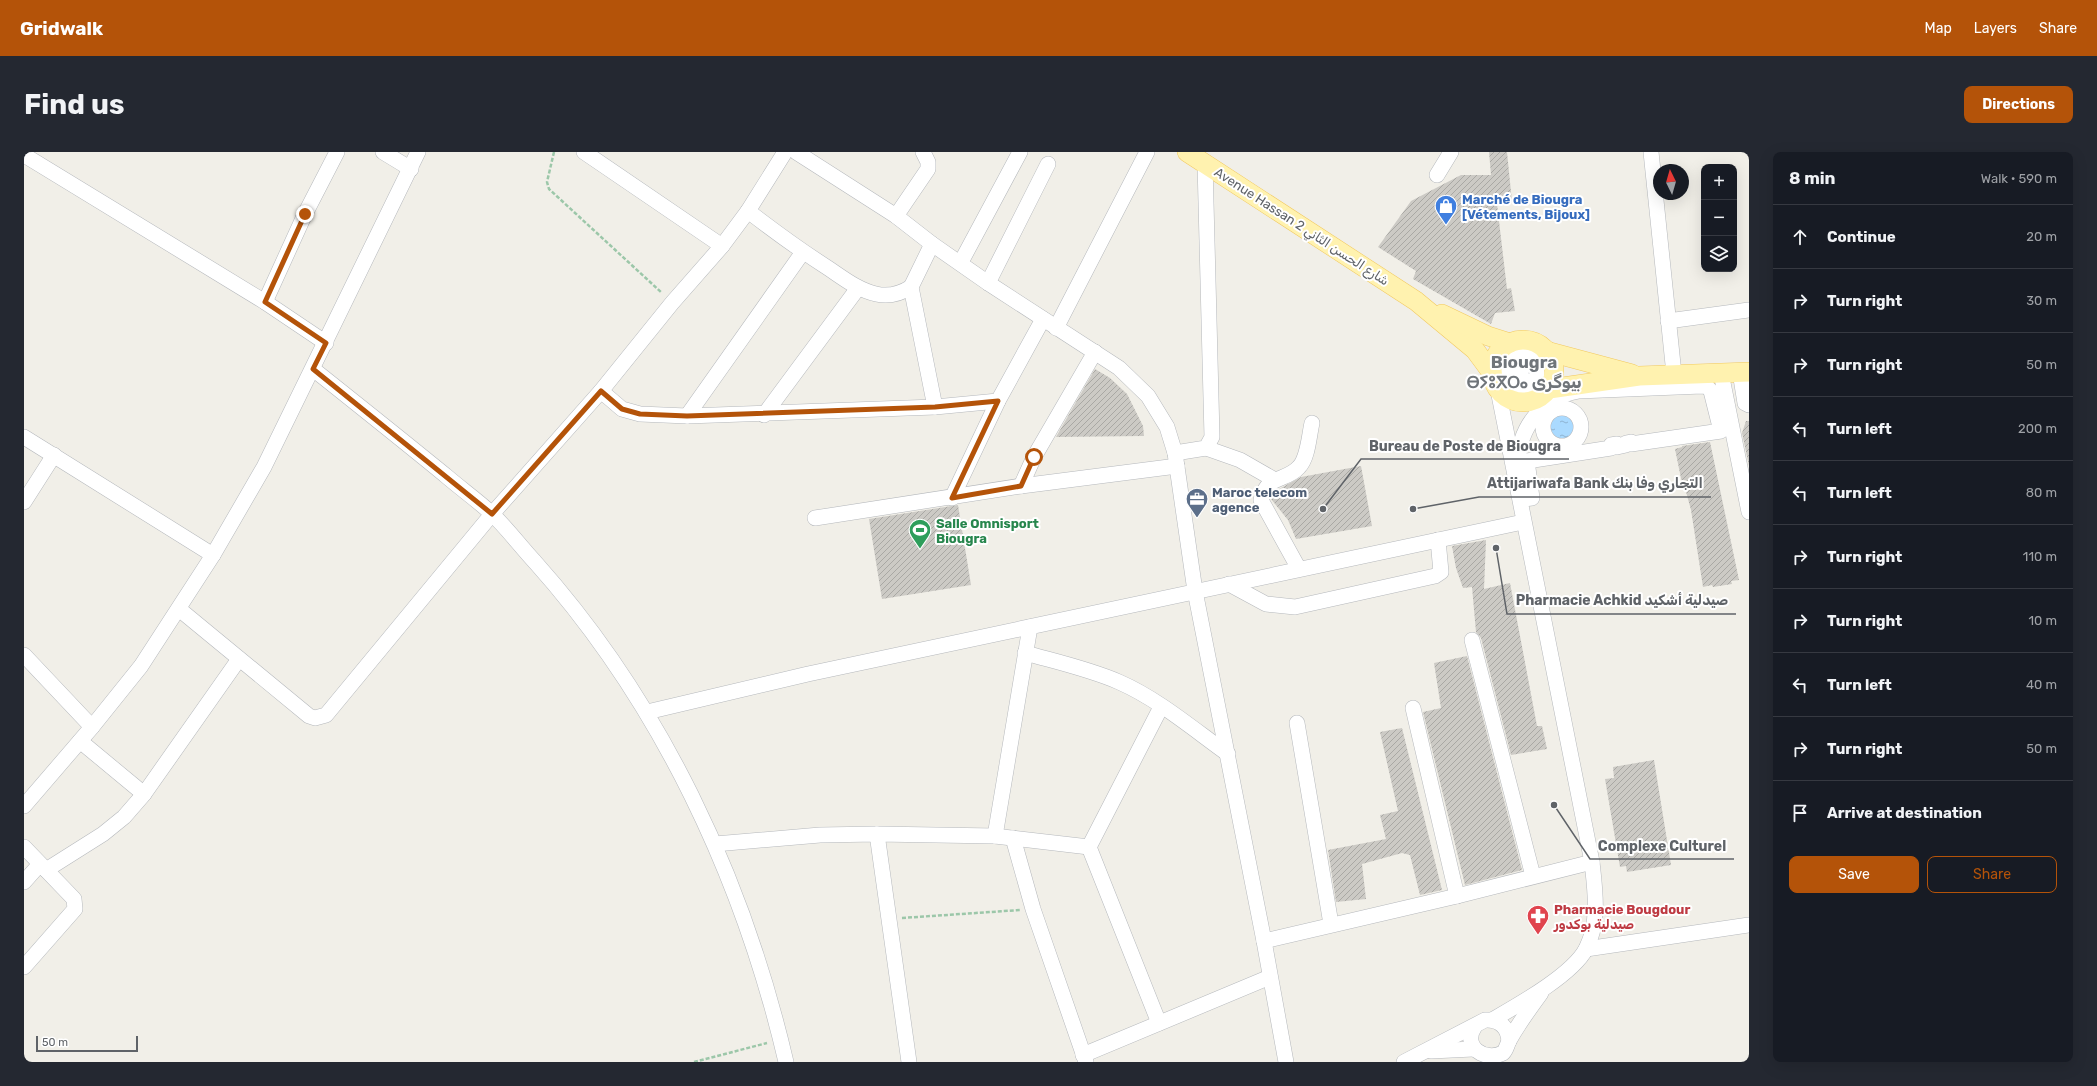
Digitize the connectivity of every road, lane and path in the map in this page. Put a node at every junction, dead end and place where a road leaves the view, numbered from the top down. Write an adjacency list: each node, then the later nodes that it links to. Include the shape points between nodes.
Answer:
1 (337, 152): 29 (street, via 305,214)
2 (383, 152): 17 (street)
3 (418, 152): 17 (street)
4 (554, 152): 30 (path, via 546,182 549,188)
5 (584, 152): 22 (street)
6 (785, 152): 19 (street)
7 (796, 152): 20 (street)
8 (923, 152): 20 (street, via 927,157 928,169)
9 (1020, 152): 24 (street)
10 (1147, 152): 34 (street)
11 (1187, 152): 16 (main road, Avenue Hassan 2 شارع الحسن الثاني)
12 (1451, 152): 18 (street)
13 (1651, 152): 33 (street)
14 (24, 154): 29 (street)
15 (1048, 164): 25 (street)
16 (1205, 164): 28 (main road, Avenue Hassan 2 شارع الحسن الثاني); 55 (street, via 1212,437)
17 (411, 169): 35 (street)
18 (1437, 176)
19 (748, 211): 22 (street); 23 (street)
20 (896, 216): 21 (street)
21 (932, 244): 24 (street); 26 (street)
22 (722, 246): 30 (street)
23 (803, 252): 27 (street); 52 (street)
24 (961, 262): 25 (street)
25 (988, 283): 32 (street)
26 (910, 287): 27 (street, via 901,293 890,295); 50 (street)
27 (858, 288): 51 (street)
28 (1416, 301): 36 (main road, via 1488,336); 44 (main road, via 1475,350)
29 (265, 302): 35 (street)
30 (672, 303): 46 (street)
31 (1749, 310): 33 (street)
32 (1043, 318): 34 (street); 47 (street)
33 (1668, 321): 42 (street)
34 (1056, 328): 38 (street)
35 (326, 343): 39 (street)
36 (1510, 343): 37 (main road, via 1530,341); 44 (main road, via 1496,355)
37 (1546, 350): 43 (main road); 45 (main road, via 1555,370)
38 (1095, 352): 58 (street, via 1119,368 1148,396 1167,427); 61 (street, via 1034,457)
39 (313, 369): 65 (street); 69 (street, via 264,467)
40 (1745, 372): 41 (main road); 49 (street, via 1745,403)
41 (1721, 373): 42 (main road); 64 (street)
42 (1674, 374): 43 (main road)
43 (1639, 376): 45 (main road)
44 (1495, 382): 48 (main road, via 1513,401); 59 (street)
45 (1549, 389): 48 (main road)
46 (601, 391): 52 (street, via 622,409 640,414); 65 (street)
47 (998, 401): 50 (street); 62 (street)
48 (1531, 402): 59 (street)
49 (1749, 405)
50 (935, 407): 51 (street)
51 (764, 415): 52 (street)
52 (687, 416)
53 (1312, 423): 60 (street, via 1303,461 1298,468)
54 (24, 437): 57 (street)
55 (1206, 448): 58 (street); 60 (street, via 1240,460)
56 (1611, 448): 56 (street, via 1527,461 1532,498 1523,499 1518,464 1522,439 1528,423 1559,397 1578,391 1702,386 1711,391 1721,430 1631,442 1617,447 1617,444 1611,445)
57 (54, 456): 63 (street); 69 (street)
58 (1176, 460): 61 (street); 72 (street)
59 (1512, 463): 67 (street)
60 (1275, 480): 70 (street, via 1264,489 1261,500)
61 (1021, 486): 62 (street)
62 (952, 498): 66 (street)
63 (24, 502)
64 (1749, 512)
65 (492, 514): 78 (street, via 326,715 315,718 309,716); 81 (street, via 558,588 608,653)
66 (815, 518)
67 (1523, 522): 68 (street); 94 (street)
68 (1438, 540): 70 (street); 71 (street, via 1441,572 1435,576 1296,607 1266,604)
69 (213, 555): 73 (street)
70 (1299, 569): 71 (street)
71 (1229, 584): 72 (street)
72 (1195, 591): 74 (street); 85 (street)
73 (179, 609): 78 (street); 83 (street, via 141,666)
74 (1030, 627): 76 (street); 81 (street, via 808,674)
75 (1472, 640): 96 (street)
76 (1026, 653): 79 (street, via 1119,682); 89 (street)
77 (24, 655): 83 (street)
78 (239, 659): 86 (street)
79 (1161, 707): 85 (street); 93 (street)
80 (1413, 708): 98 (street)
81 (647, 712): 91 (street)
82 (1296, 722): 101 (street)
83 (92, 727): 84 (street)
84 (80, 741): 86 (street); 87 (street)
85 (1228, 754): 103 (street)
86 (144, 794): 95 (street, via 124,817 103,834)
87 (24, 806)
88 (877, 834): 89 (street); 91 (street, via 820,835); 100 (street)
89 (995, 836): 90 (street)
90 (1013, 838): 93 (street); 99 (street)
91 (715, 844): 111 (street, via 754,946)
92 (24, 847): 95 (street)
93 (1089, 847): 109 (street)
94 (1592, 862): 96 (street); 104 (street, via 1596,901)
95 (43, 867): 97 (street); 105 (street, via 74,899 75,909)
96 (1533, 876): 98 (street)
97 (24, 882)
98 (1457, 896): 101 (street)
99 (1033, 909): 100 (path); 115 (street)
100 (889, 919): 118 (street)
101 (1331, 924): 103 (street)
102 (1749, 925): 104 (street)
103 (1264, 941): 106 (street)
104 (1586, 949): 107 (street)
105 (24, 967)
106 (1270, 977): 109 (street); 119 (street)
107 (1542, 990): 108 (street); 113 (street)
108 (1492, 1020): 110 (street, via 1485,1020); 113 (street, via 1503,1025 1506,1030)
109 (1159, 1024): 115 (street)
110 (1475, 1026): 112 (street); 114 (street, via 1470,1037)
111 (781, 1040): 116 (path); 117 (street)
112 (1424, 1052): 114 (street); 120 (street)
113 (1506, 1052): 114 (street, via 1493,1058)
114 (1479, 1056)
115 (1084, 1059)
116 (694, 1062)
117 (786, 1062)
118 (910, 1062)
119 (1286, 1062)
120 (1404, 1062)

